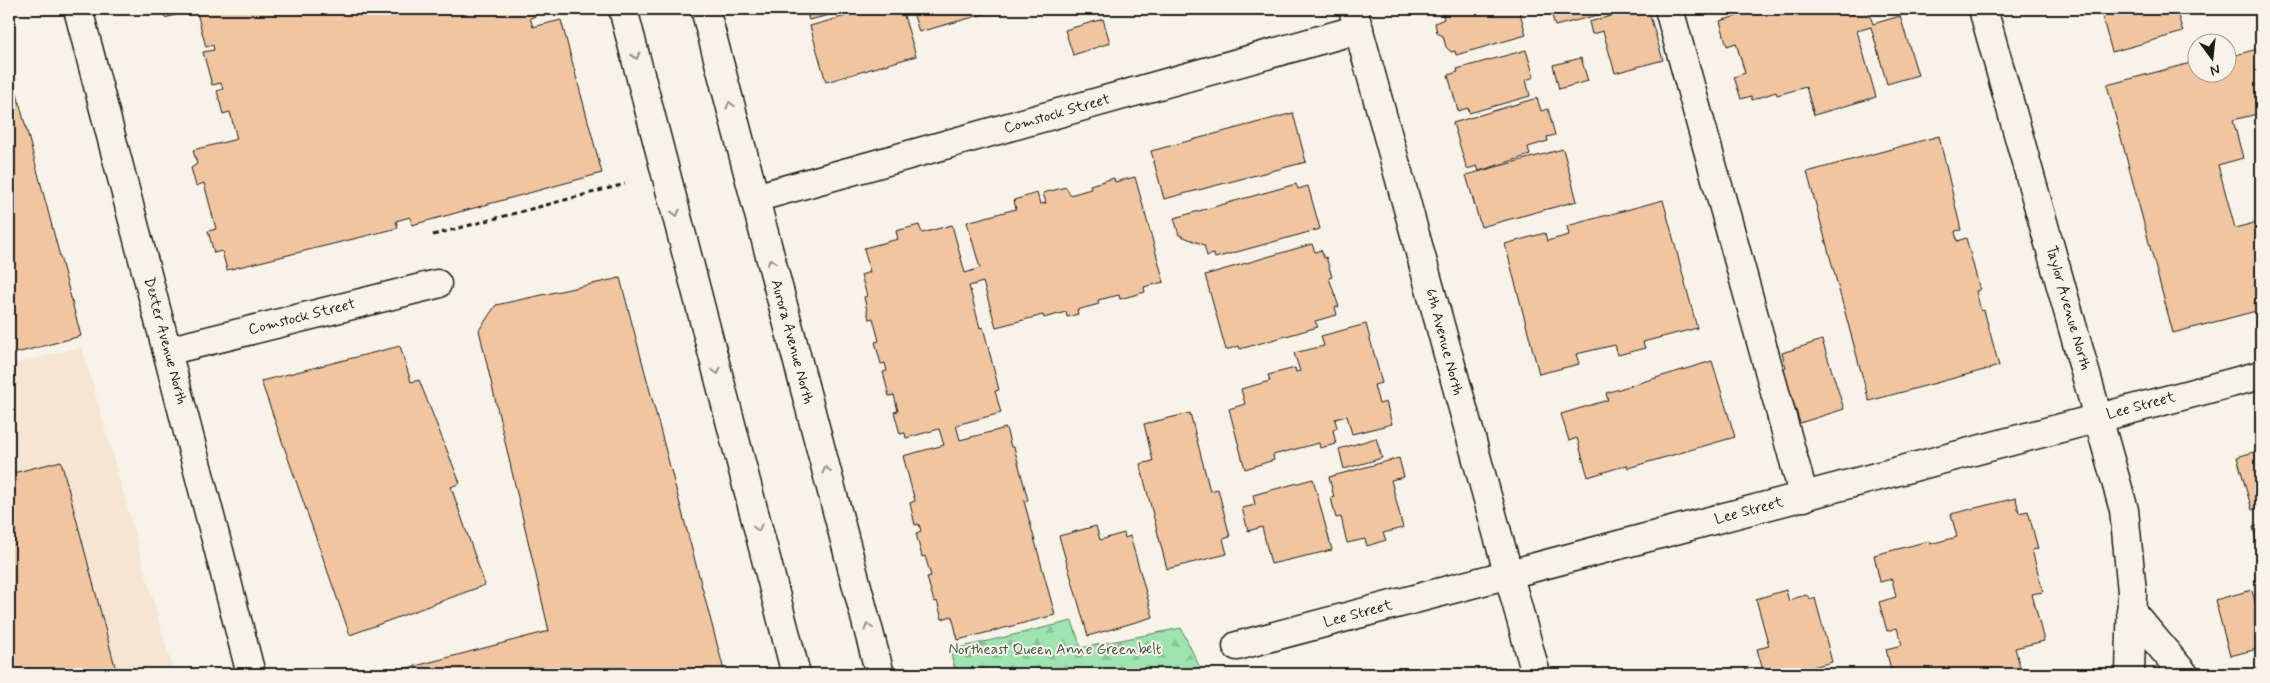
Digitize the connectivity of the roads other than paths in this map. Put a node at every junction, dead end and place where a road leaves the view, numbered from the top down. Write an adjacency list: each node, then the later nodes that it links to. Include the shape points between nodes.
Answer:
1 (78, 9): 9 (main road, Dexter Avenue North)
2 (624, 9): 17 (main road, one-way to 17)
3 (705, 9): 7 (main road, Aurora Avenue North, one-way to 3)
4 (1669, 9): 12 (main road)
5 (1983, 9): 11 (main road, Taylor Avenue North)
6 (1356, 19): 7 (main road, Comstock Street); 13 (main road, 6th Avenue North)
7 (755, 198): 18 (main road, Aurora Avenue North, one-way to 7)
8 (437, 284): 9 (main road, Comstock Street)
9 (167, 351): 16 (main road, Dexter Avenue North)
10 (2261, 375): 11 (main road, Lee Street)
11 (2099, 417): 12 (main road, Lee Street); 14 (main road, Taylor Avenue North, via 2124,510)
12 (1804, 496): 13 (main road, Lee Street)
13 (1508, 574): 15 (main road, Lee Street); 19 (main road, 6th Avenue North)
14 (2131, 611): 20 (main road, Taylor Avenue North); 21 (main road)
15 (1237, 646)
16 (251, 674)
17 (796, 674)
18 (880, 674)
19 (1536, 674)
20 (2130, 674)
21 (2184, 674)

